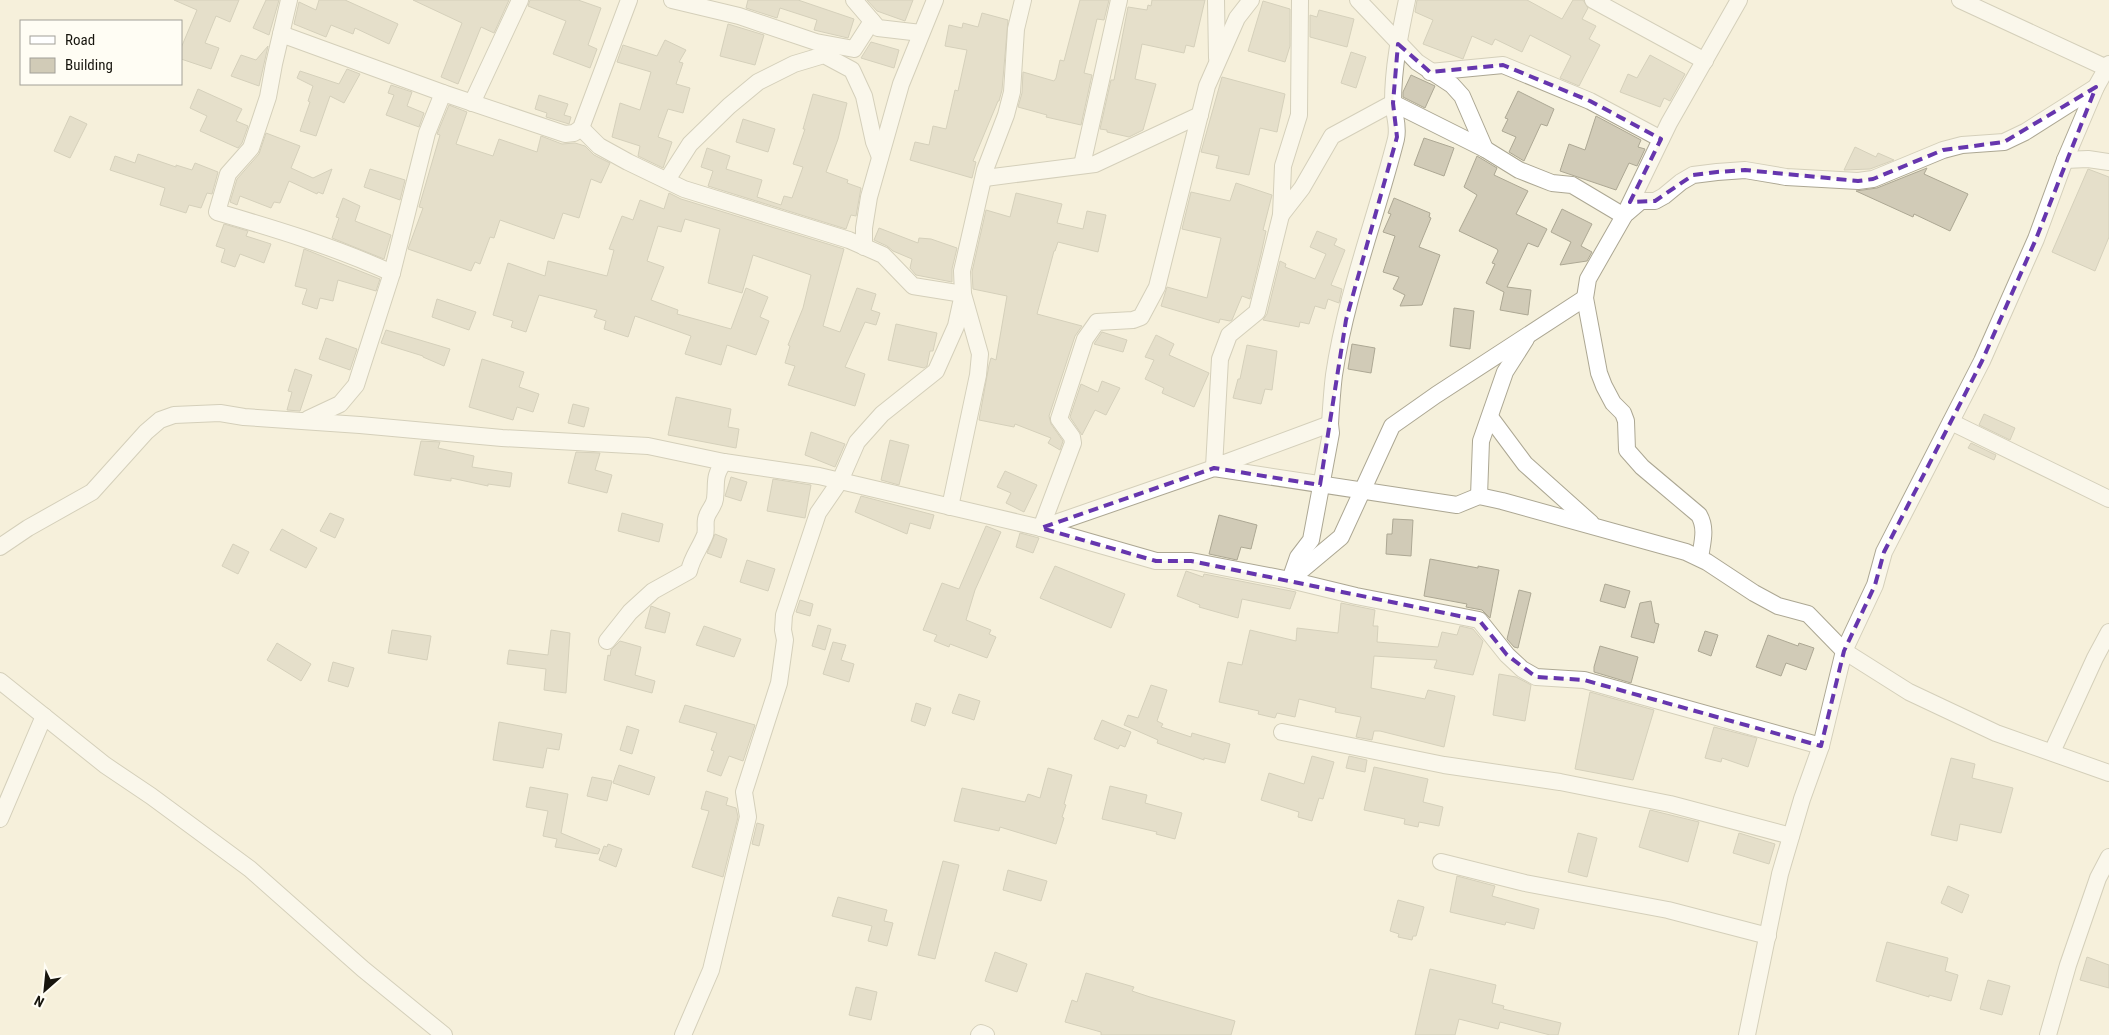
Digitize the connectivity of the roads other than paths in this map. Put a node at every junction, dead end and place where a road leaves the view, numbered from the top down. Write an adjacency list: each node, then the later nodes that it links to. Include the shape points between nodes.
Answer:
1 (289, 0): 19 (street)
2 (520, 0): 29 (street)
3 (629, 0): 32 (street)
4 (672, 0): 21 (street, via 739,16 816,42)
5 (854, 0): 17 (street)
6 (935, 0): 18 (street)
7 (1023, 0): 39 (street, via 1016,29 1012,92)
8 (1119, 0): 38 (street)
9 (1216, 0): 23 (street)
10 (1251, 0): 23 (street, via 1237,18)
11 (1300, 0): 41 (street, via 1299,115 1283,166)
12 (1358, 0): 20 (street)
13 (1407, 0): 20 (street)
14 (1593, 0): 22 (street)
15 (1740, 0): 22 (street)
16 (1960, 0): 24 (street)
17 (872, 21): 18 (street, via 878,28); 21 (street)
18 (921, 33): 35 (street, via 901,84)
19 (281, 34): 28 (street); 44 (street, via 268,98 251,148 228,174 217,212 289,233)
20 (1398, 44): 26 (street); 30 (street)
21 (854, 49): 25 (street)
22 (1704, 61): 33 (street)
23 (1218, 63): 31 (street, via 1207,86)
24 (2108, 67): 27 (street)
25 (852, 70): 35 (street, via 864,96); 40 (street, via 824,55 794,64 758,82 690,144)
26 (1430, 72): 33 (street, via 1503,65 1590,101); 34 (street, via 1452,85 1462,96)
27 (2096, 87): 36 (street); 42 (street, via 2004,142 1943,150 1873,178 1858,182 1786,177 1745,170 1693,175 1655,201 1642,201)
28 (443, 93): 29 (street); 44 (street, via 427,134)
29 (472, 103): 32 (street, via 565,134)
30 (1393, 103): 34 (street); 41 (street, via 1332,136 1302,188); 51 (street, via 1397,137 1346,320 1334,375)
31 (1200, 115): 38 (street, via 1095,164); 60 (street, via 1157,287 1141,317 1097,322 1085,339 1059,420 1072,437 1073,444)
32 (581, 128): 40 (street, via 599,146)
33 (1661, 139): 42 (street)
34 (1484, 149): 42 (street, via 1519,170 1552,183 1572,185)
35 (880, 157): 43 (street, via 869,197)
36 (2065, 160): 37 (street); 50 (street, via 2032,248)
37 (2109, 162)
38 (1082, 166): 39 (street)
39 (985, 178): 45 (street, via 972,220 962,271)
40 (667, 180): 43 (street, via 684,189)
41 (1281, 215): 51 (street, via 1257,312 1230,335 1220,359 1214,467)
42 (1624, 216): 46 (street, via 1588,280)
43 (864, 246): 45 (street, via 883,255 913,286)
44 (392, 273): 49 (street, via 356,385 340,404)
45 (963, 294): 53 (street, via 956,326 936,371 882,414 857,442); 58 (street, via 980,354)
46 (1585, 298): 47 (street); 62 (street, via 1602,380 1626,421 1627,450 1642,467 1699,515 1704,534)
47 (1528, 335): 48 (street, via 1505,372); 55 (street, via 1392,426)
48 (1490, 417): 56 (street, via 1481,441); 59 (street, via 1525,464)
49 (303, 421): 52 (street, via 502,438 648,446); 61 (street, via 244,418 220,413 174,415 160,420 92,492)
50 (1951, 422): 57 (street); 66 (street, via 1884,552 1875,585)
51 (1330, 424): 54 (street)
52 (724, 462): 53 (street); 65 (street, via 717,471 715,499 706,517 706,533 692,557 689,571 653,591)
53 (840, 481): 58 (street); 79 (street, via 818,513 784,615 779,683 744,792 748,817 710,970)
54 (1320, 485): 55 (street); 60 (street, via 1214,468); 63 (street, via 1311,540 1298,558)
55 (1363, 491): 56 (street, via 1457,505); 63 (street, via 1341,537)
56 (1479, 496): 59 (street)
57 (2109, 499)
58 (950, 507): 60 (street)
59 (1594, 526): 62 (street)
60 (1041, 528): 63 (street, via 1156,561 1191,561)
61 (0, 547)
62 (1700, 558): 66 (street, via 1778,606 1808,614)
63 (1290, 580): 70 (street, via 1479,620 1507,655 1536,677 1584,680)
64 (2109, 632): 71 (street)
65 (606, 641)
66 (1844, 651): 70 (street); 71 (street, via 1909,692 1996,733)
67 (0, 681): 68 (street)
68 (44, 716): 73 (street); 78 (street, via 105,765 250,869)
69 (1282, 732): 74 (street, via 1444,765 1560,782 1670,804)
70 (1821, 746): 74 (street)
71 (2052, 752): 72 (street)
72 (2109, 773)
73 (0, 819)
74 (1791, 836): 77 (street)
75 (2109, 857): 83 (street, via 2098,878)
76 (1441, 862): 77 (street, via 1525,883 1668,910)
77 (1768, 936): 82 (street)
78 (435, 1032)
79 (683, 1035)
80 (979, 1035): 81 (street)
81 (986, 1035)
82 (1746, 1035)
83 (2048, 1035)

